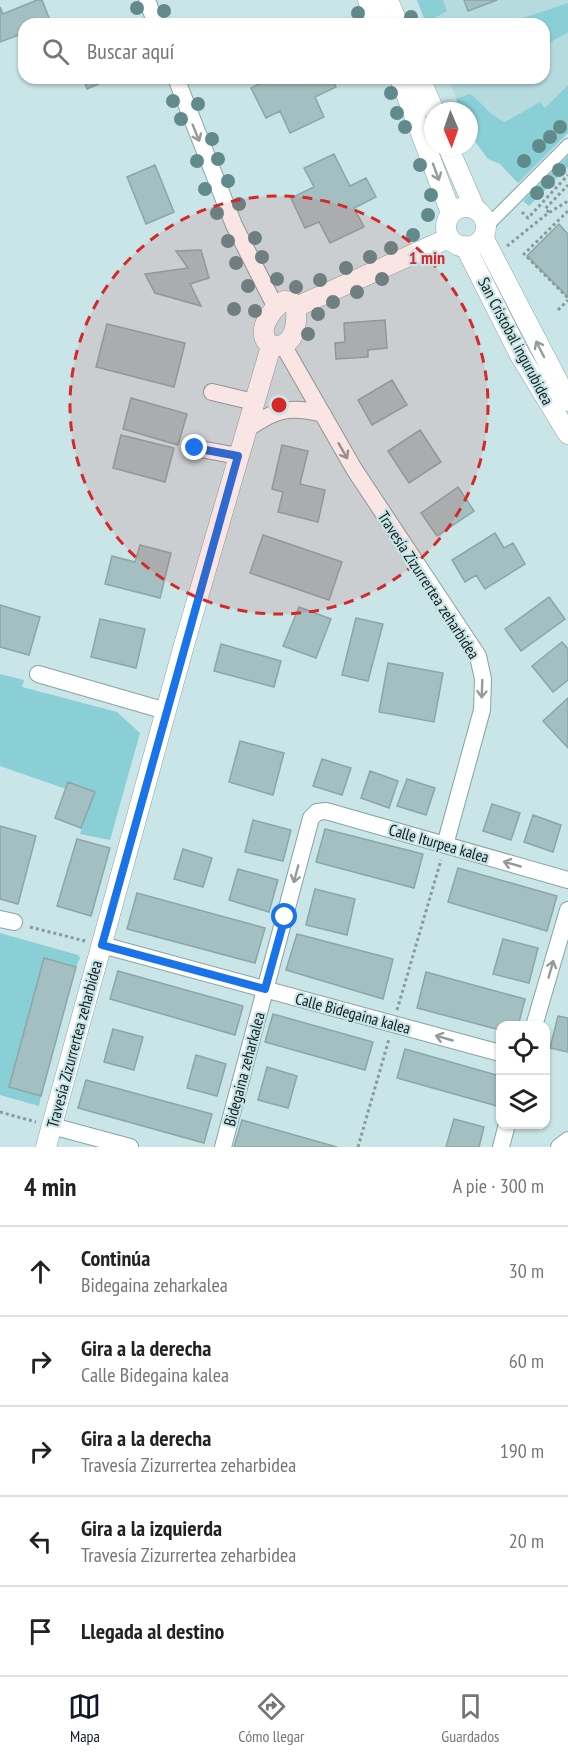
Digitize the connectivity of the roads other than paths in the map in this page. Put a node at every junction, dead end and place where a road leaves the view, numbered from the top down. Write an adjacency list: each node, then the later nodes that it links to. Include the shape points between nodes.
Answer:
1 (147, 0): 4 (street)
2 (368, 0): 5 (street)
3 (388, 0): 6 (street)
4 (154, 18)
5 (376, 18)
6 (396, 18)
7 (178, 84): 16 (street, one-way to 16, via 234,225)
8 (402, 84): 14 (street, one-way to 14)
9 (423, 84): 10 (street)
10 (430, 102)
11 (568, 145): 15 (street)
12 (452, 156): 13 (street)
13 (475, 208): 14 (street, via 462,207); 15 (street, via 485,220)
14 (451, 213): 15 (street, via 446,230)
15 (471, 237): 17 (street); 20 (street, San Cristobal ingurubidea, one-way to 15, via 493,256); 24 (street, San Cristobal ingurubidea, via 520,355)
16 (275, 306): 17 (street, via 284,301); 18 (street, via 264,334 266,340)
17 (296, 307): 18 (street, via 292,338)
18 (277, 345): 21 (street, Travesía Zizurrertea zeharbidea); 22 (street, Travesía Zizurrertea zeharbidea)
19 (212, 392): 21 (street)
20 (568, 401)
21 (254, 402): 23 (street, Travesía Zizurrertea zeharbidea)
22 (323, 414): 23 (street, via 287,410 266,416); 30 (street, Travesía Zizurrertea zeharbidea, one-way to 30, via 354,469 478,656 483,679 482,710)
23 (245, 431): 26 (street, Travesía Zizurrertea zeharbidea)
24 (568, 434)
25 (195, 448): 26 (street)
26 (238, 456): 28 (street, Travesía Zizurrertea zeharbidea)
27 (38, 674): 28 (street)
28 (166, 711): 33 (street, Travesía Zizurrertea zeharbidea)
29 (311, 818): 30 (street, Calle Iturpea kalea, via 326,811); 34 (street, Bidegaina zeharkalea, one-way to 34)
30 (443, 850): 31 (street, Calle Iturpea kalea, one-way to 30)
31 (568, 880)
32 (568, 910): 35 (street, one-way to 32)
33 (102, 945): 34 (street, Calle Bidegaina kalea); 37 (street, Travesía Zizurrertea zeharbidea)
34 (265, 989): 36 (street, Calle Bidegaina kalea, one-way to 34); 42 (street, Bidegaina zeharkalea)
35 (535, 1021)
36 (496, 1052)
37 (52, 1126): 40 (street, Travesía Zizurrertea zeharbidea); 41 (street)
38 (506, 1129): 43 (street)
39 (568, 1140): 44 (street)
40 (46, 1147)
41 (130, 1147)
42 (223, 1147)
43 (501, 1147)
44 (559, 1147)

